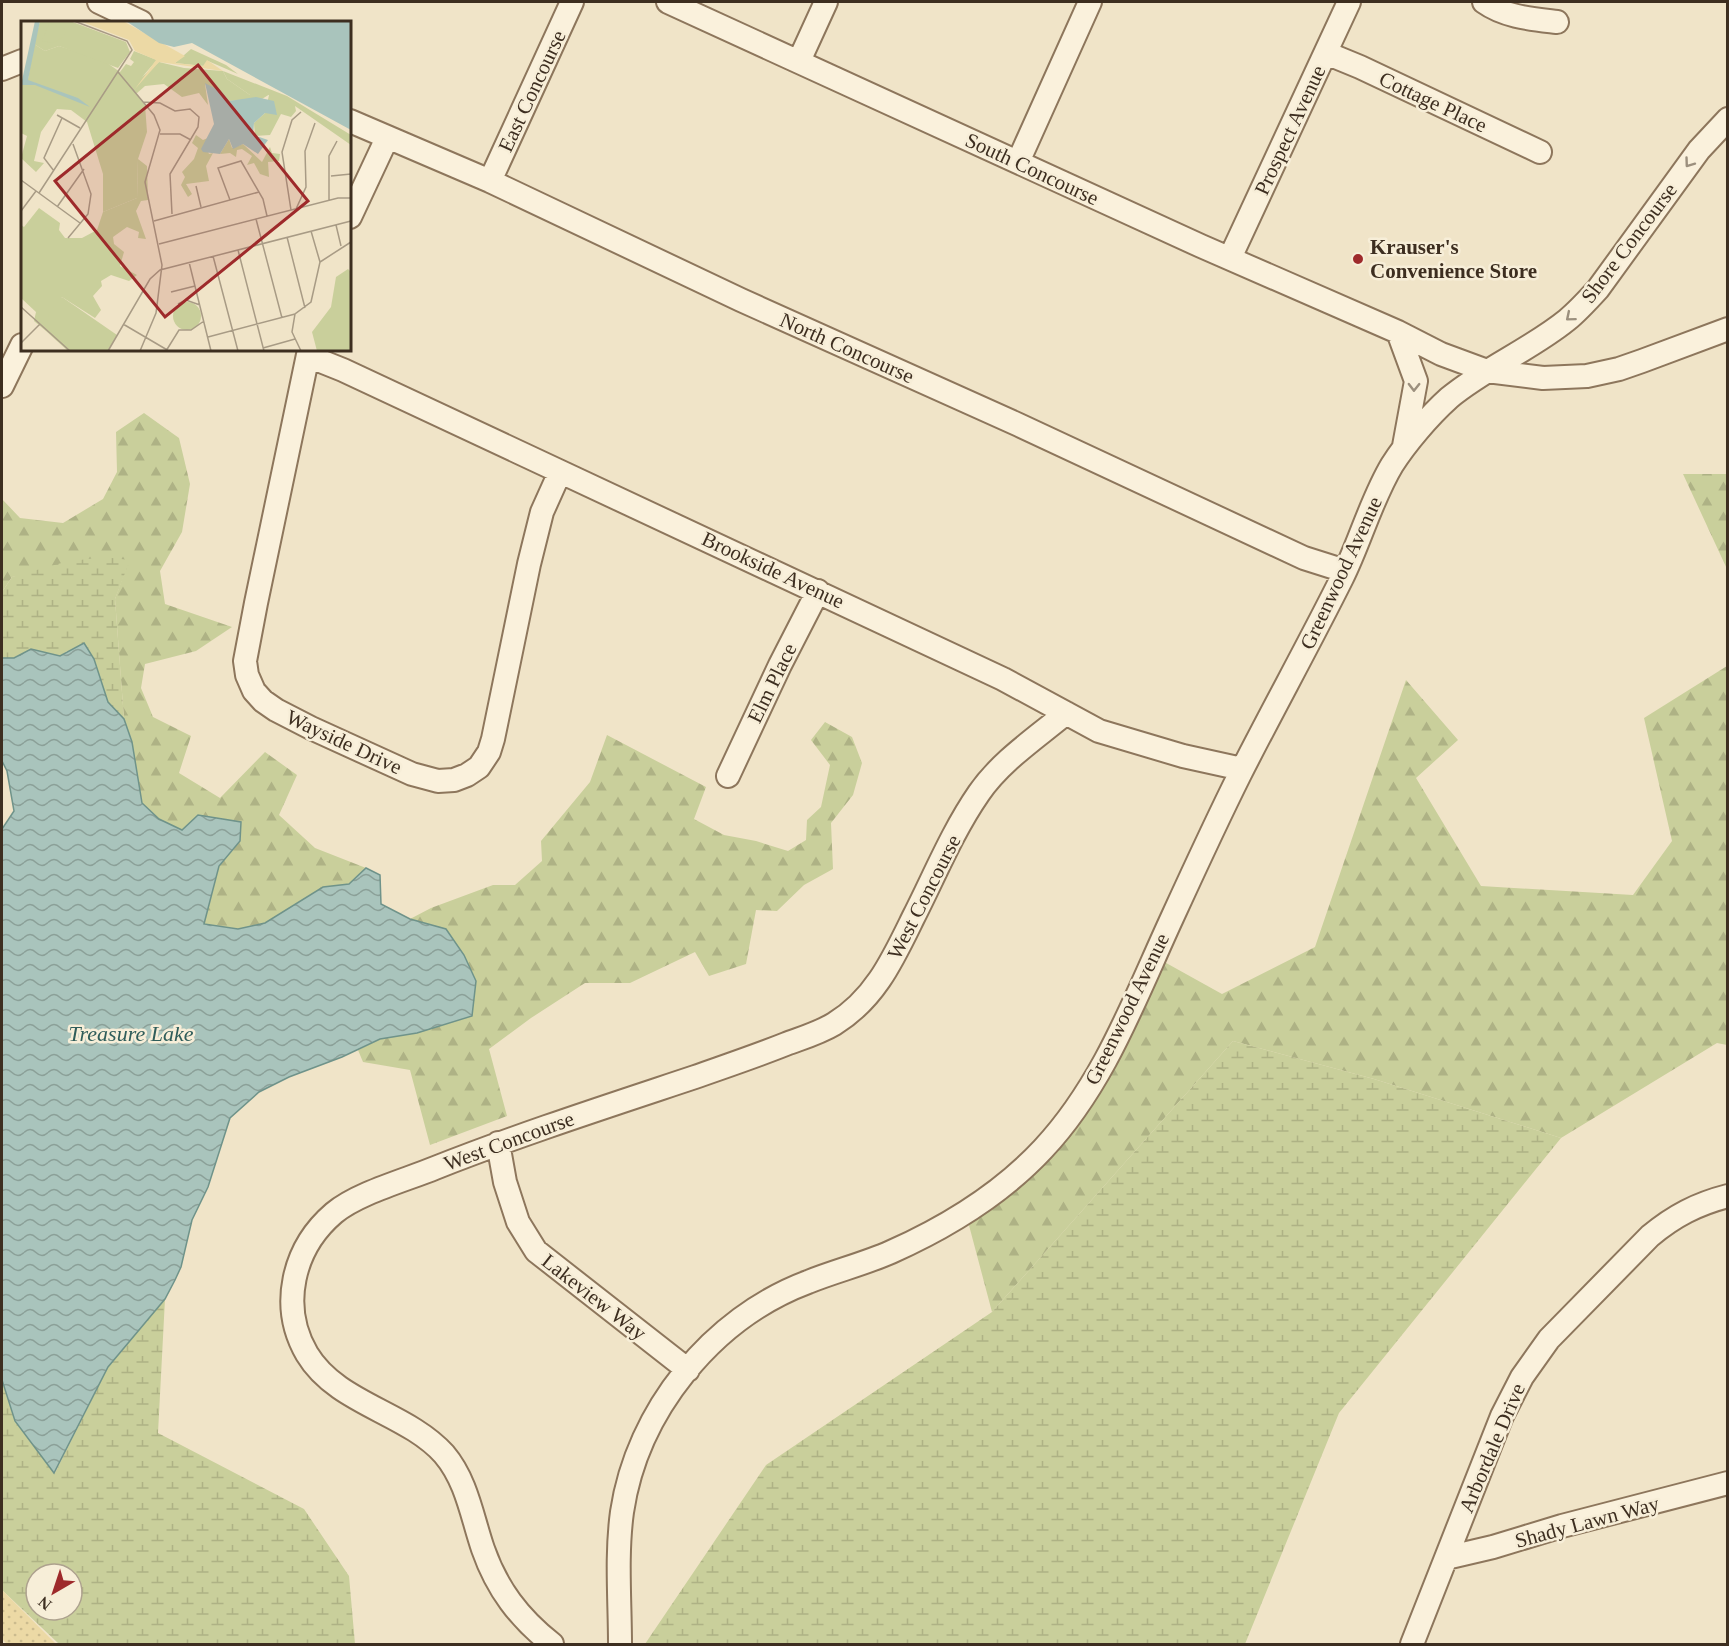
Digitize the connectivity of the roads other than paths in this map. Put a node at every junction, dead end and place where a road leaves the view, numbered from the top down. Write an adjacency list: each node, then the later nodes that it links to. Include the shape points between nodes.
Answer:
1 (99, 2): 8 (street)
2 (572, 2): 19 (street, East Concourse)
3 (668, 2): 12 (street, South Concourse)
4 (826, 2): 12 (street)
5 (1090, 2): 18 (street)
6 (1349, 2): 10 (street, Prospect Avenue)
7 (1484, 2): 9 (street, via 1502,12)
8 (130, 21)
9 (1557, 22)
10 (1326, 53): 17 (street, Cottage Place); 21 (street, Prospect Avenue)
11 (21, 61): 13 (street)
12 (799, 61): 18 (street, South Concourse)
13 (2, 69)
14 (1728, 119): 26 (street, Shore Concourse, one-way to 26, via 1699,150 1582,306 1556,328)
15 (351, 121): 16 (street, North Concourse)
16 (387, 138): 19 (street, North Concourse); 20 (street)
17 (1540, 152)
18 (1018, 162): 21 (street, South Concourse)
19 (490, 181): 30 (street, North Concourse, via 1304,558)
20 (351, 215)
21 (1230, 258): 23 (street, South Concourse)
22 (1728, 329): 26 (street, South Concourse, via 1635,364 1587,376 1543,378)
23 (1398, 332): 26 (street, South Concourse); 28 (street, Greenwood Avenue, one-way to 28, via 1416,381)
24 (21, 347): 27 (street)
25 (309, 353): 29 (street, Brookside Avenue); 29 (street, Wayside Drive, via 245,661 254,691 263,701 331,737 412,774 438,781 467,776 479,767 493,739 542,512)
26 (1487, 371): 28 (street, Greenwood Avenue, via 1448,400)
27 (2, 386)
28 (1404, 446): 30 (street, Greenwood Avenue, via 1389,469)
29 (560, 472): 31 (street, Brookside Avenue)
30 (1345, 571): 33 (street, Greenwood Avenue)
31 (818, 591): 32 (street, Brookside Avenue); 34 (street, Elm Place)
32 (1066, 713): 33 (street, Brookside Avenue, via 1099,731); 35 (street, West Concourse, via 1009,759 979,793 889,966 870,994 849,1014 817,1032 749,1059)
33 (1242, 769): 37 (street, Greenwood Avenue, via 1103,1065 1078,1107 1045,1147 995,1192 936,1230 888,1253 802,1283 760,1305 721,1334)
34 (728, 776)
35 (498, 1143): 37 (street, Lakeview Way, via 518,1222 536,1251); 40 (street, West Concourse, via 338,1210 318,1228 299,1259 292,1307 307,1353 328,1379 414,1429 452,1464 493,1575 519,1615)
36 (1728, 1196): 39 (street, Arbordale Drive, via 1668,1221 1631,1253 1549,1339 1522,1377 1502,1416)
37 (688, 1370): 41 (street, Greenwood Avenue, via 650,1425 627,1487 619,1542)
38 (1728, 1483): 39 (street, Shady Lawn Way)
39 (1446, 1558): 42 (street, Arbordale Drive)
40 (552, 1644)
41 (620, 1644)
42 (1412, 1644)

